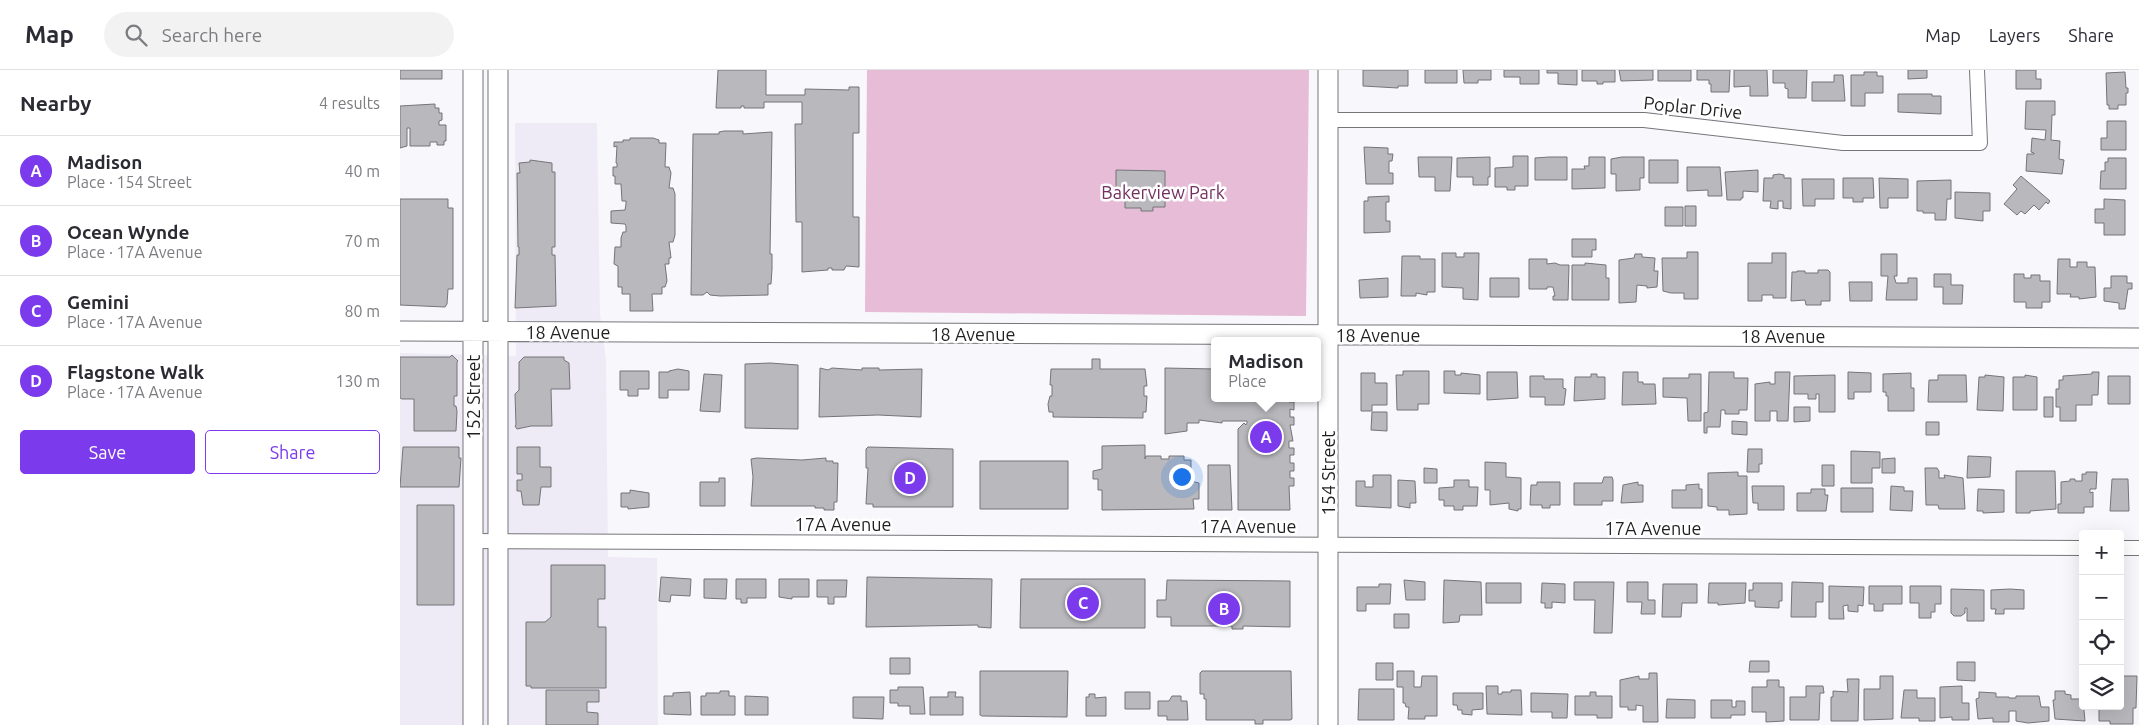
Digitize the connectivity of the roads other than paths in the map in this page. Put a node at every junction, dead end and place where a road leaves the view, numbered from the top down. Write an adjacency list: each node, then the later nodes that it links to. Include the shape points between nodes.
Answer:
1 (474, 70): 6 (street, 152 Street)
2 (498, 70): 7 (street, 152 Street)
3 (1328, 70): 5 (street, 154 Street)
4 (1977, 70): 5 (street, Poplar Drive, via 1980,144 1844,143 1644,120)
5 (1328, 120): 11 (street, 154 Street)
6 (472, 218): 7 (street, via 487,224 488,240); 9 (street, 152 Street)
7 (498, 271): 10 (street, 152 Street)
8 (400, 331): 9 (street, 18 Avenue)
9 (472, 331): 10 (street, 18 Avenue); 13 (street, 152 Street)
10 (498, 332): 11 (street, 18 Avenue); 14 (street, 152 Street)
11 (1328, 335): 12 (street, 18 Avenue); 15 (street, 154 Street)
12 (2139, 338)
13 (473, 541): 14 (street, 17A Avenue); 19 (street, 152 Street)
14 (497, 542): 15 (street, 17A Avenue); 20 (street, 152 Street)
15 (1328, 546): 16 (street, 17A Avenue); 21 (street, 154 Street)
16 (2079, 548)
17 (2124, 548): 18 (street)
18 (2139, 548)
19 (473, 725)
20 (498, 725)
21 (1328, 725)

